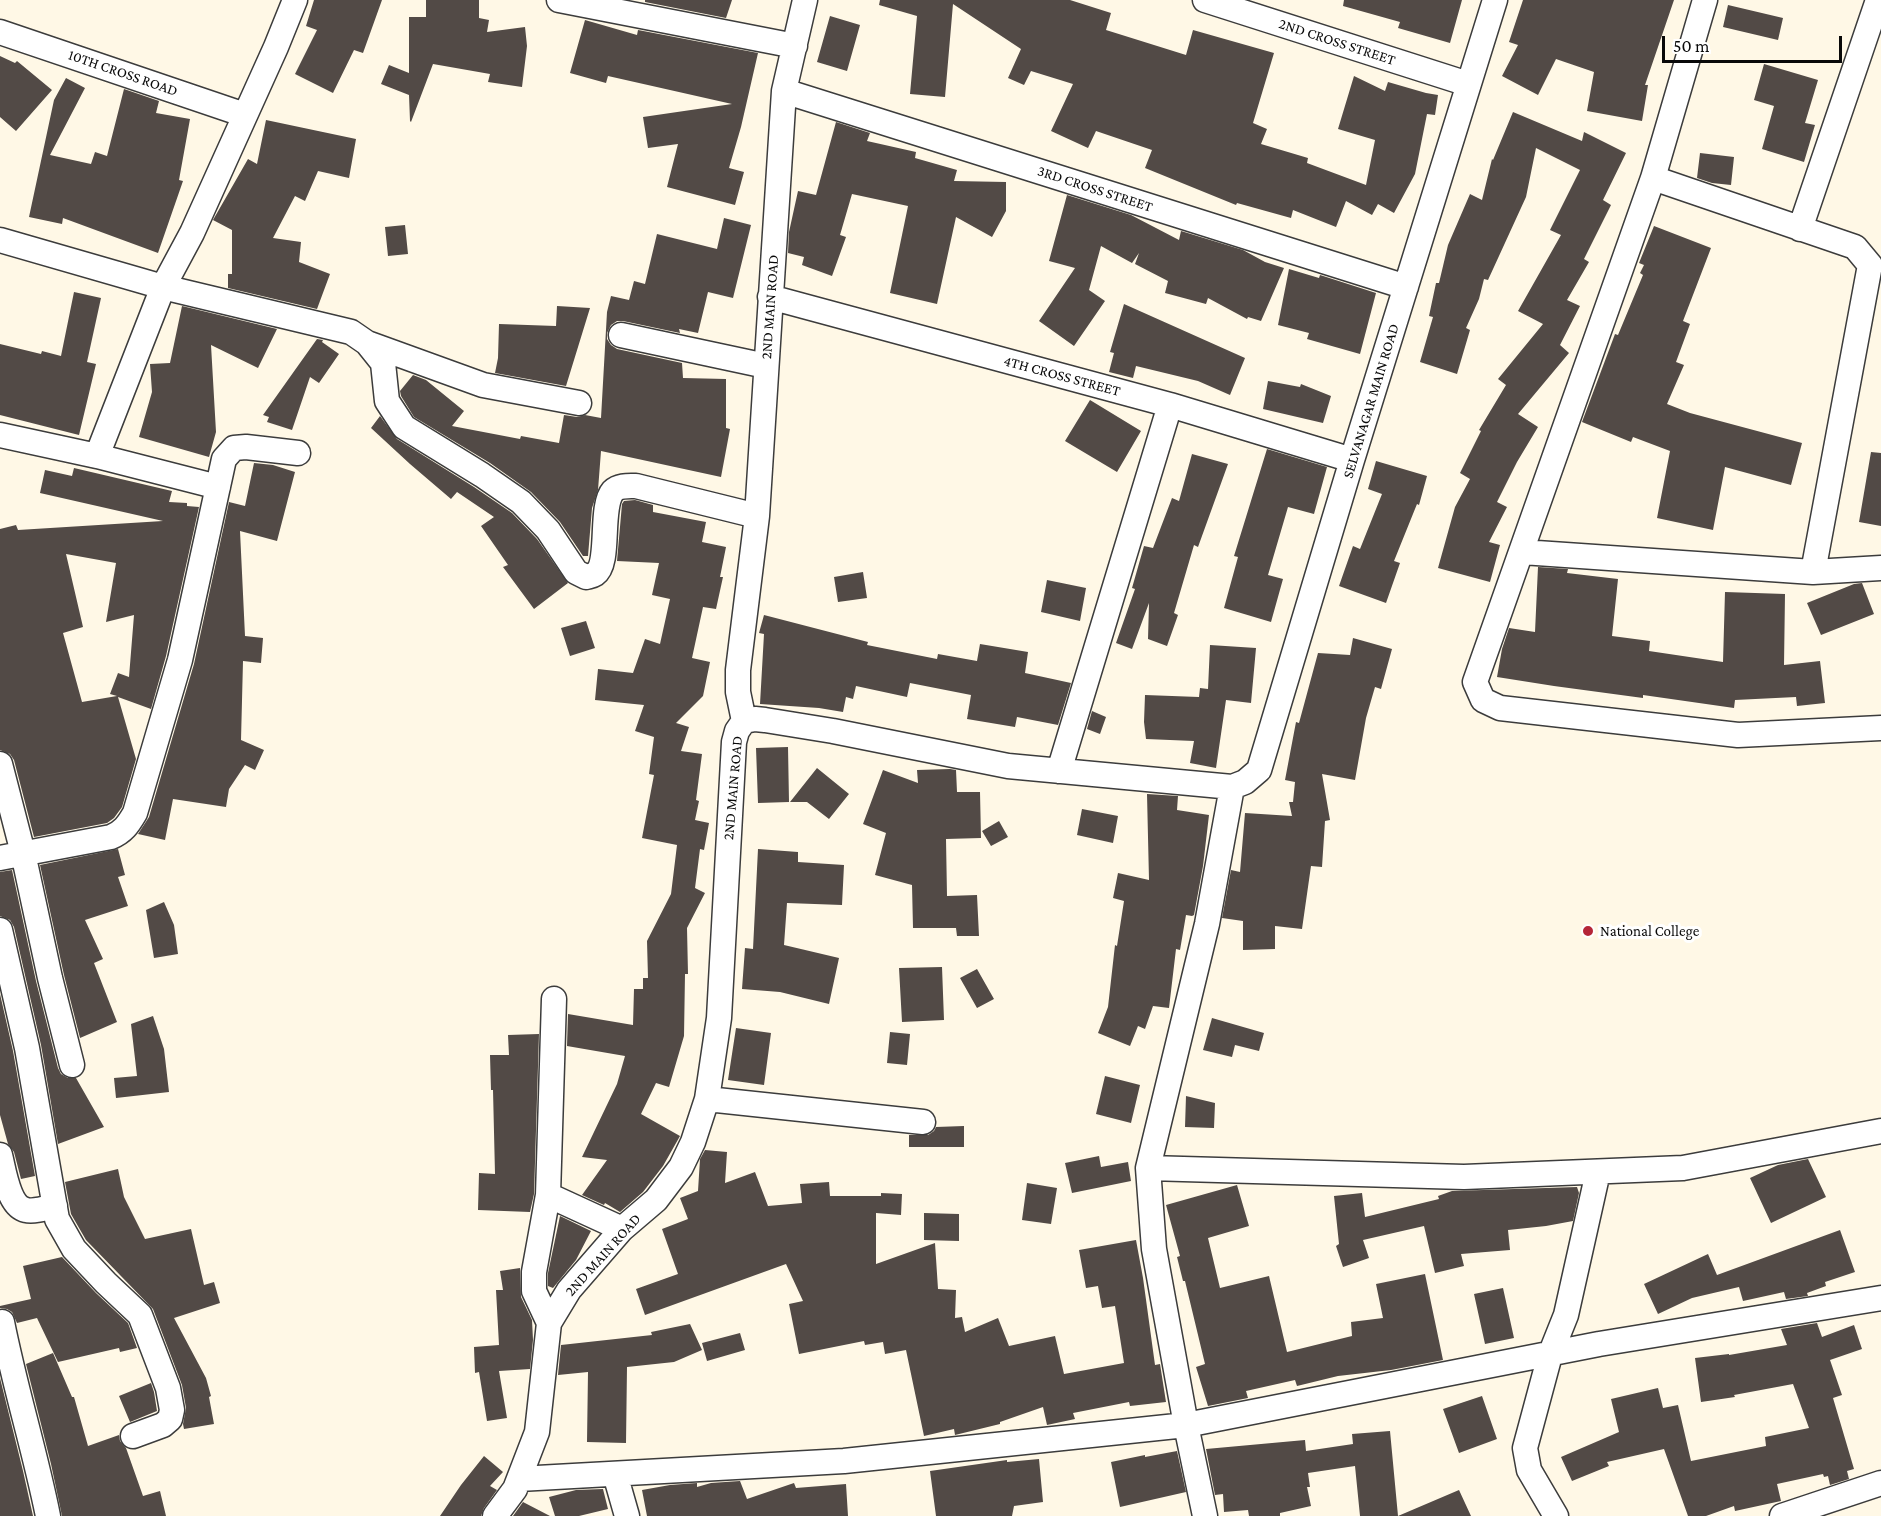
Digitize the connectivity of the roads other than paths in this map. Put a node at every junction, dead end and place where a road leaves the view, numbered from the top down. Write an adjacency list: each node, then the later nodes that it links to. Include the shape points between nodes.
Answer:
1 (295, 0): 12 (street)
2 (559, 0): 9 (street)
3 (805, 0): 9 (street, 2ND MAIN ROAD)
4 (1205, 0): 10 (street, 2ND CROSS STREET)
5 (1495, 0): 10 (street, SELVANAGAR MAIN ROAD)
6 (1705, 0): 13 (street)
7 (1878, 0): 14 (street)
8 (0, 32): 12 (street, 10TH CROSS ROAD)
9 (795, 46): 11 (street, 2ND MAIN ROAD)
10 (1468, 84): 18 (street, SELVANAGAR MAIN ROAD)
11 (784, 91): 18 (street, 3RD CROSS STREET); 19 (street, 2ND MAIN ROAD)
12 (245, 115): 17 (street)
13 (1653, 178): 14 (street); 31 (street)
14 (1800, 229): 16 (street, via 1855,247)
15 (0, 240): 17 (street)
16 (1876, 267): 33 (street)
17 (163, 287): 21 (street, via 351,332); 27 (street)
18 (1406, 287): 28 (street, SELVANAGAR MAIN ROAD)
19 (770, 297): 22 (street, 2ND MAIN ROAD); 24 (street, 4TH CROSS STREET)
20 (621, 335): 22 (street)
21 (367, 343): 23 (street, via 483,385); 30 (street, via 383,363 387,401 404,427 521,502 548,530 576,572 586,577 595,574 601,565 608,503 613,491 623,486)
22 (766, 366): 30 (street, 2ND MAIN ROAD)
23 (579, 403)
24 (1170, 405): 28 (street, 4TH CROSS STREET); 37 (street)
25 (0, 435): 27 (street)
26 (298, 453): 29 (street, via 234,448 224,459)
27 (97, 456): 29 (street)
28 (1352, 460): 38 (street, SELVANAGAR MAIN ROAD, via 1259,770)
29 (218, 487): 39 (street, via 180,660 129,824 111,837)
30 (757, 516): 34 (street, 2ND MAIN ROAD, via 738,670)
31 (1522, 552): 33 (street); 35 (street, via 1475,682 1483,700 1500,708 1738,735)
32 (1881, 568): 33 (street)
33 (1813, 572)
34 (744, 722): 37 (street, via 755,719 834,731 1008,766); 43 (street, 2ND MAIN ROAD, via 734,742 719,1018)
35 (1881, 728)
36 (0, 764): 39 (street)
37 (1059, 771): 38 (street)
38 (1232, 788): 47 (street, via 1207,924)
39 (12, 855): 42 (street)
40 (0, 930): 50 (street, via 27,1048)
41 (554, 999): 49 (street)
42 (72, 1065)
43 (707, 1099): 44 (street); 51 (street, 2ND MAIN ROAD, via 681,1167 656,1200)
44 (923, 1122)
45 (1881, 1131): 48 (street, via 1683,1168)
46 (0, 1155): 50 (street, via 16,1205 26,1211)
47 (1148, 1168): 48 (street, via 1464,1177); 56 (street, via 1154,1249)
48 (1598, 1172): 55 (street, via 1566,1315)
49 (548, 1195): 51 (street); 54 (street, via 534,1292)
50 (55, 1206): 57 (street, via 57,1219 74,1249 140,1315 168,1388 170,1419)
51 (622, 1229): 54 (street, 2ND MAIN ROAD, via 569,1290)
52 (1881, 1298): 55 (street)
53 (3, 1322): 62 (street)
54 (549, 1323): 59 (street, 2ND MAIN ROAD, via 537,1432)
55 (1550, 1355): 56 (street); 66 (street, via 1525,1448 1529,1470)
56 (1186, 1425): 58 (street, via 844,1461); 65 (street)
57 (133, 1436)
58 (615, 1474): 59 (street); 64 (street)
59 (519, 1479): 63 (street, 2ND MAIN ROAD)
60 (1881, 1483): 61 (street)
61 (1797, 1514)
62 (48, 1516)
63 (495, 1516)
64 (627, 1516)
65 (1205, 1516)
66 (1556, 1516)

